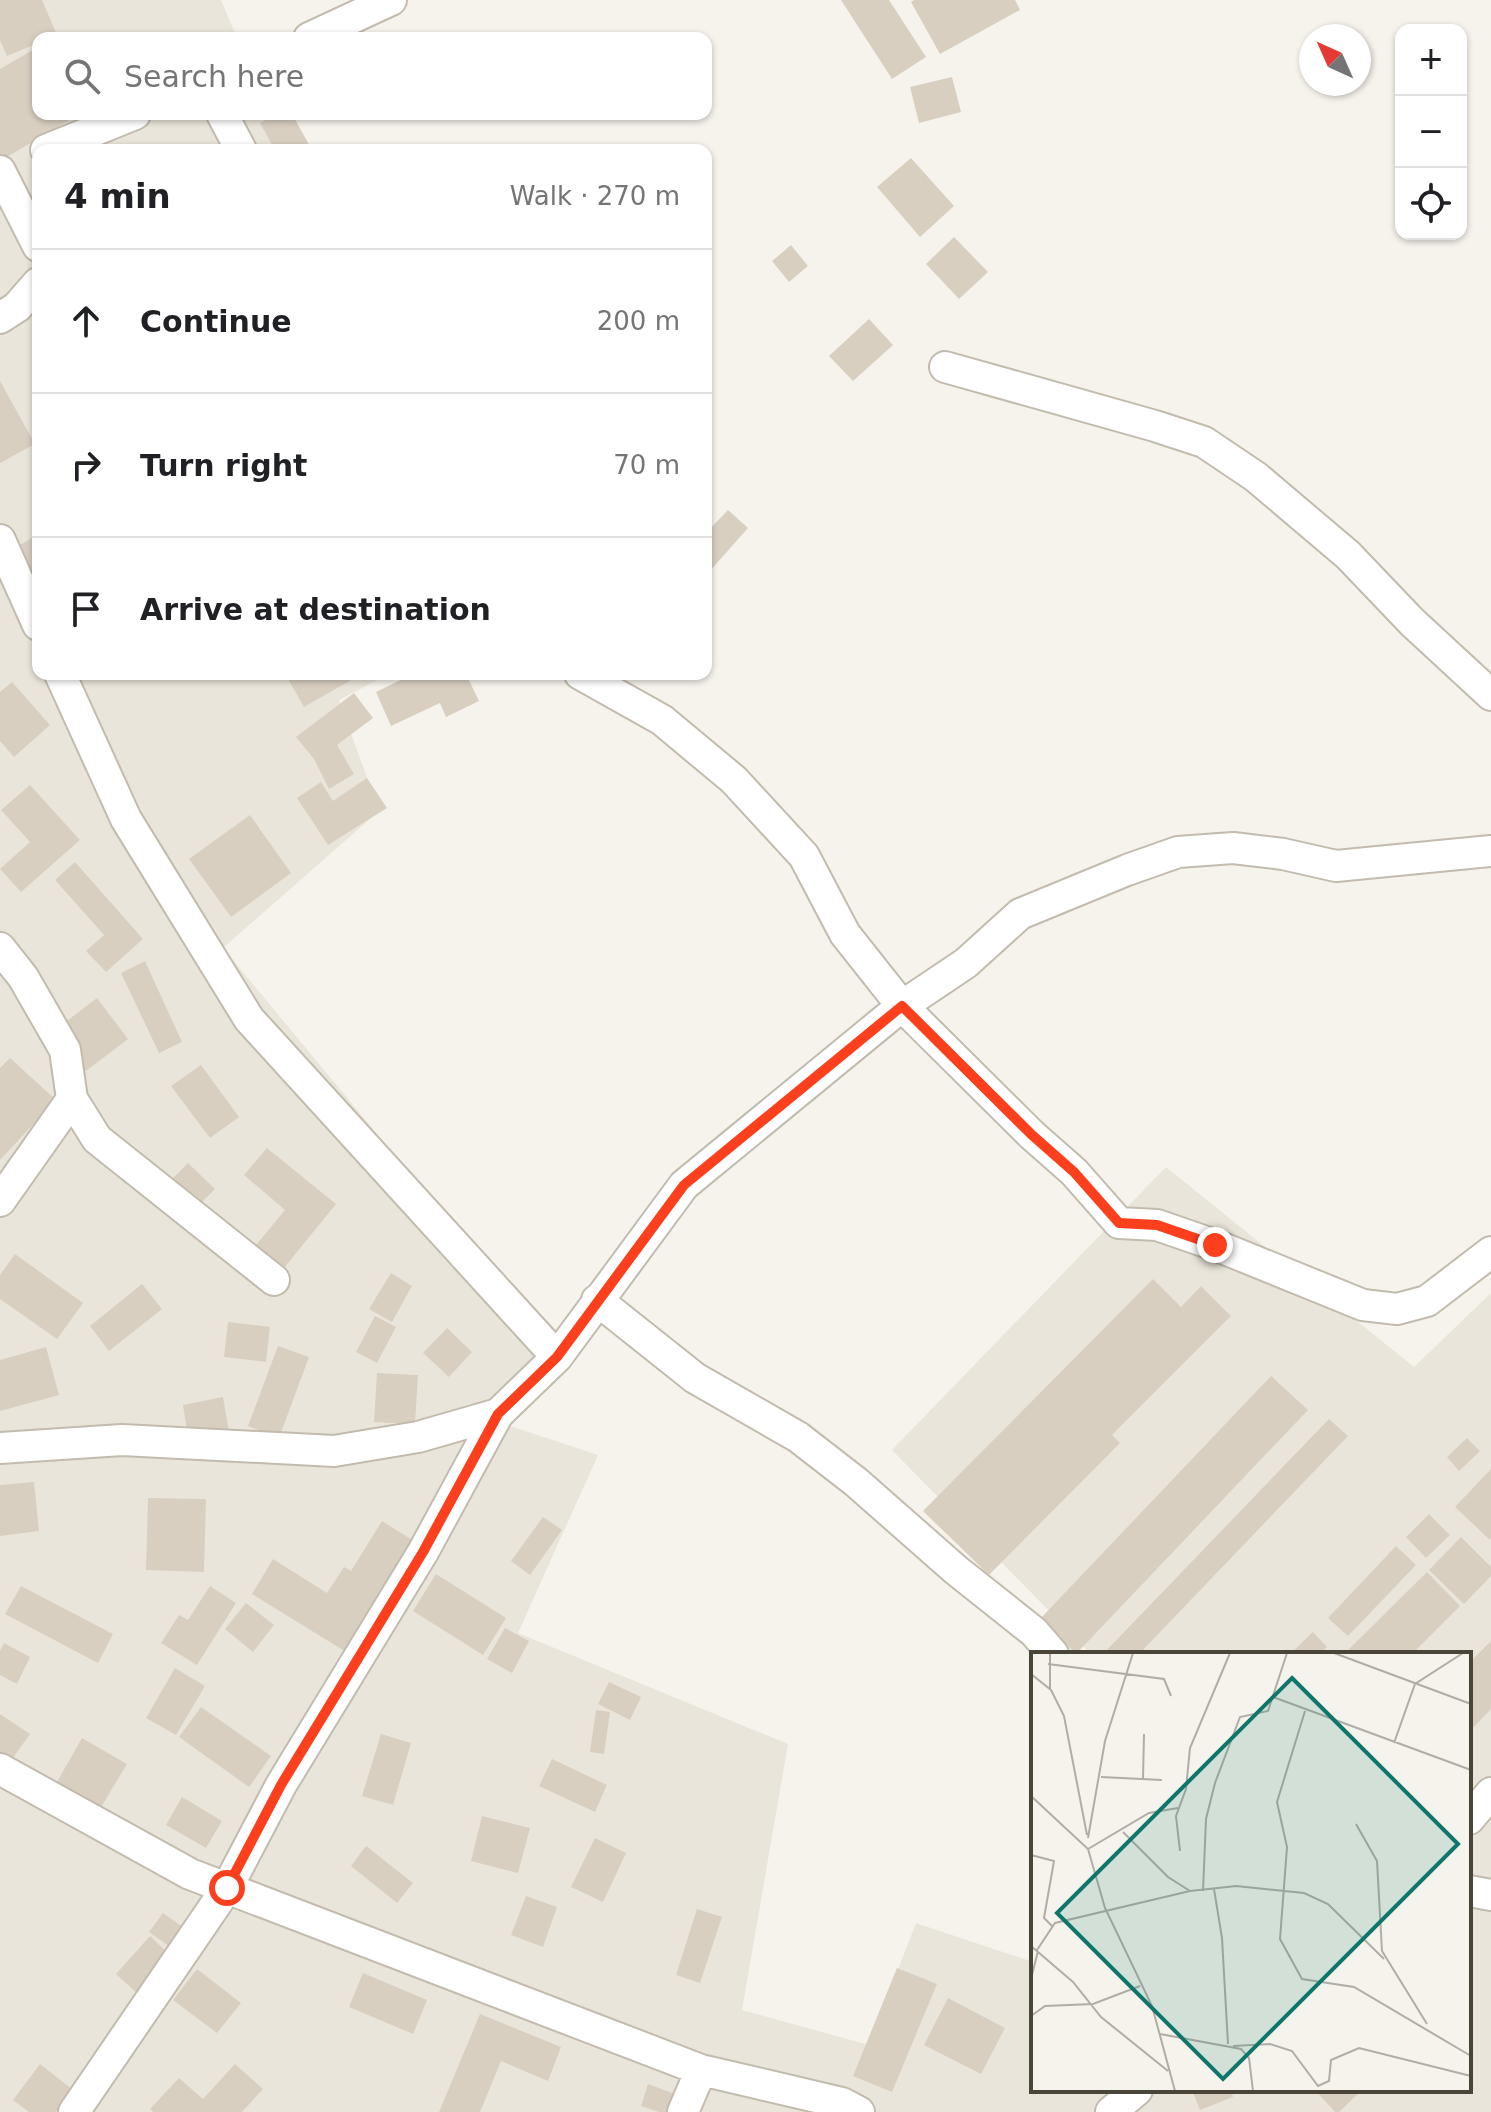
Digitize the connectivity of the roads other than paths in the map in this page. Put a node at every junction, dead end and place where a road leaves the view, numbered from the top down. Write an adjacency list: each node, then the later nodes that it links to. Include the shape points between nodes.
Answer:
1 (391, 0): 2 (street)
2 (322, 32)
3 (120, 120): 5 (street)
4 (225, 120): 6 (street)
5 (61, 144)
6 (238, 144)
7 (32, 156): 8 (street)
8 (0, 170): 9 (street)
9 (32, 234)
10 (32, 290): 11 (street)
11 (0, 318)
12 (945, 367): 17 (street, via 1204,442 1256,477 1348,555)
13 (0, 540): 14 (street)
14 (32, 612)
15 (63, 680): 26 (street, via 126,819 249,1019)
16 (591, 680): 20 (street, via 662,720 734,780 804,856 845,934)
17 (1491, 695)
18 (1491, 851): 20 (street, via 1336,866 1233,848 1178,852 1020,914 966,963)
19 (0, 948): 21 (street, via 65,1050)
20 (902, 1006): 23 (street, via 1074,1172 1119,1223 1157,1225 1363,1305 1397,1309 1427,1301); 25 (street, via 684,1185)
21 (72, 1099): 22 (street); 24 (street, via 97,1139)
22 (0, 1201)
23 (1491, 1252)
24 (274, 1280)
25 (597, 1300): 26 (street); 29 (street, via 695,1378 798,1437 1034,1632)
26 (557, 1357): 27 (street)
27 (498, 1414): 28 (street, via 418,1437 334,1451 122,1440); 33 (street, via 423,1552 281,1785)
28 (0, 1448)
29 (1051, 1652)
30 (0, 1769): 33 (street, via 190,1874)
31 (1491, 1793): 32 (street)
32 (1471, 1817)
33 (227, 1888): 36 (street); 38 (street)
34 (1471, 1891): 35 (street)
35 (1491, 1895)
36 (701, 2070): 39 (street); 40 (street, via 842,2103)
37 (1135, 2092): 41 (street)
38 (74, 2112)
39 (683, 2112)
40 (859, 2112)
41 (1111, 2112)

